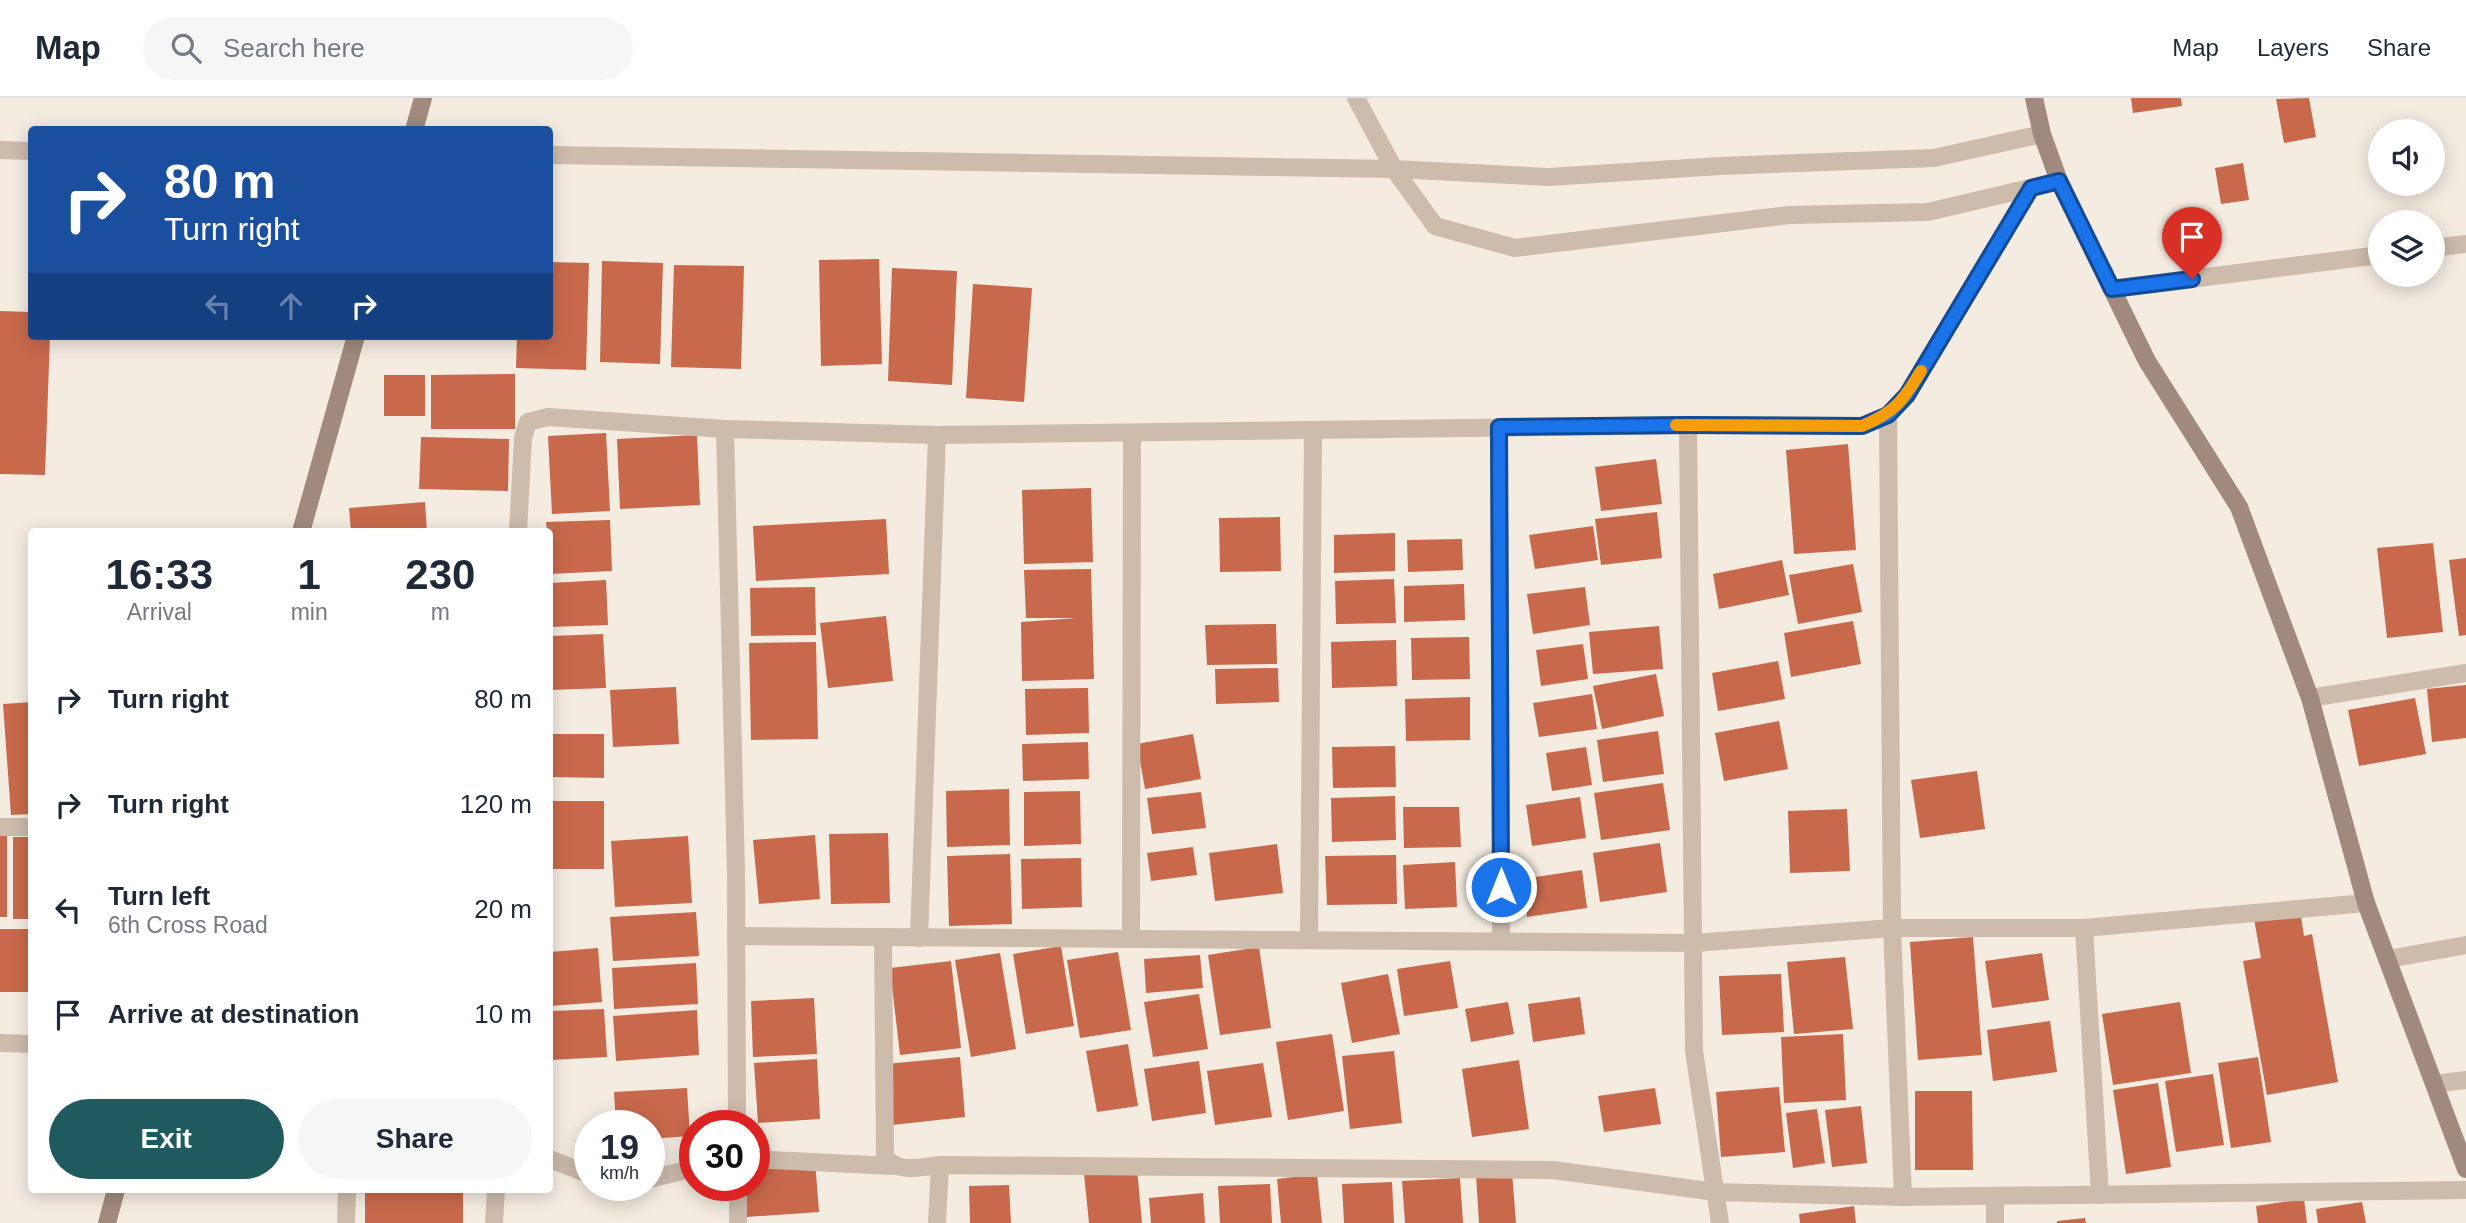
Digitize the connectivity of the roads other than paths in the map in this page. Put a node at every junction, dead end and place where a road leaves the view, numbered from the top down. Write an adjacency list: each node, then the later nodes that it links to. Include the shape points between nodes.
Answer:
1 (423, 98): 4 (street)
2 (1356, 98): 9 (street)
3 (2034, 98): 5 (street)
4 (415, 126)
5 (2042, 134): 9 (street, via 1934,158 1549,177); 10 (street)
6 (0, 150): 7 (street)
7 (28, 151)
8 (553, 155): 9 (street)
9 (1394, 169): 11 (street, via 1436,226 1515,248 1789,215 1928,212)
10 (2059, 181): 11 (street); 15 (street)
11 (2031, 188): 17 (street, via 1907,395)
12 (2466, 244): 13 (street)
13 (2445, 246)
14 (2368, 257): 15 (street)
15 (2112, 289): 27 (street, via 2147,361 2239,507)
16 (355, 340): 24 (street)
17 (1888, 415): 18 (street, via 1862,426); 31 (street)
18 (1688, 425): 19 (street); 39 (street)
19 (1499, 427): 21 (street); 38 (street)
20 (725, 429): 23 (street); 25 (street, via 548,417 528,422); 33 (street)
21 (1312, 430): 22 (street); 37 (street)
22 (1132, 433): 23 (street); 36 (street)
23 (937, 435): 35 (street)
24 (302, 528)
25 (518, 528)
26 (2466, 673): 27 (street)
27 (2310, 698): 30 (street)
28 (0, 827): 29 (street)
29 (28, 827)
30 (2366, 903): 32 (street); 41 (street)
31 (1892, 928): 32 (street); 39 (street); 60 (street)
32 (2084, 928): 58 (street)
33 (736, 936): 34 (street); 46 (street)
34 (883, 937): 35 (street); 50 (street, via 885,1157)
35 (919, 938): 36 (street)
36 (1130, 939): 37 (street)
37 (1309, 940): 38 (street)
38 (1501, 941): 39 (street)
39 (1694, 943): 54 (street, via 1694,1051)
40 (2466, 945): 41 (street)
41 (2388, 959): 45 (street)
42 (0, 1043): 43 (street)
43 (28, 1044)
44 (2466, 1080): 45 (street)
45 (2434, 1084): 52 (street)
46 (737, 1110)
47 (553, 1160): 51 (street)
48 (770, 1160): 50 (street)
49 (940, 1165): 50 (street); 54 (street, via 1553,1170); 66 (street)
50 (892, 1166)
51 (574, 1168)
52 (2466, 1169)
53 (2466, 1190): 58 (street)
54 (1716, 1192): 60 (street); 67 (street)
55 (115, 1193): 62 (street)
56 (347, 1193): 63 (street)
57 (496, 1193): 64 (street)
58 (2100, 1195): 59 (street)
59 (1995, 1196): 60 (street); 68 (street)
60 (1903, 1197)
61 (738, 1201): 65 (street)
62 (107, 1223)
63 (346, 1223)
64 (494, 1223)
65 (738, 1223)
66 (937, 1223)
67 (1720, 1223)
68 (1995, 1223)

